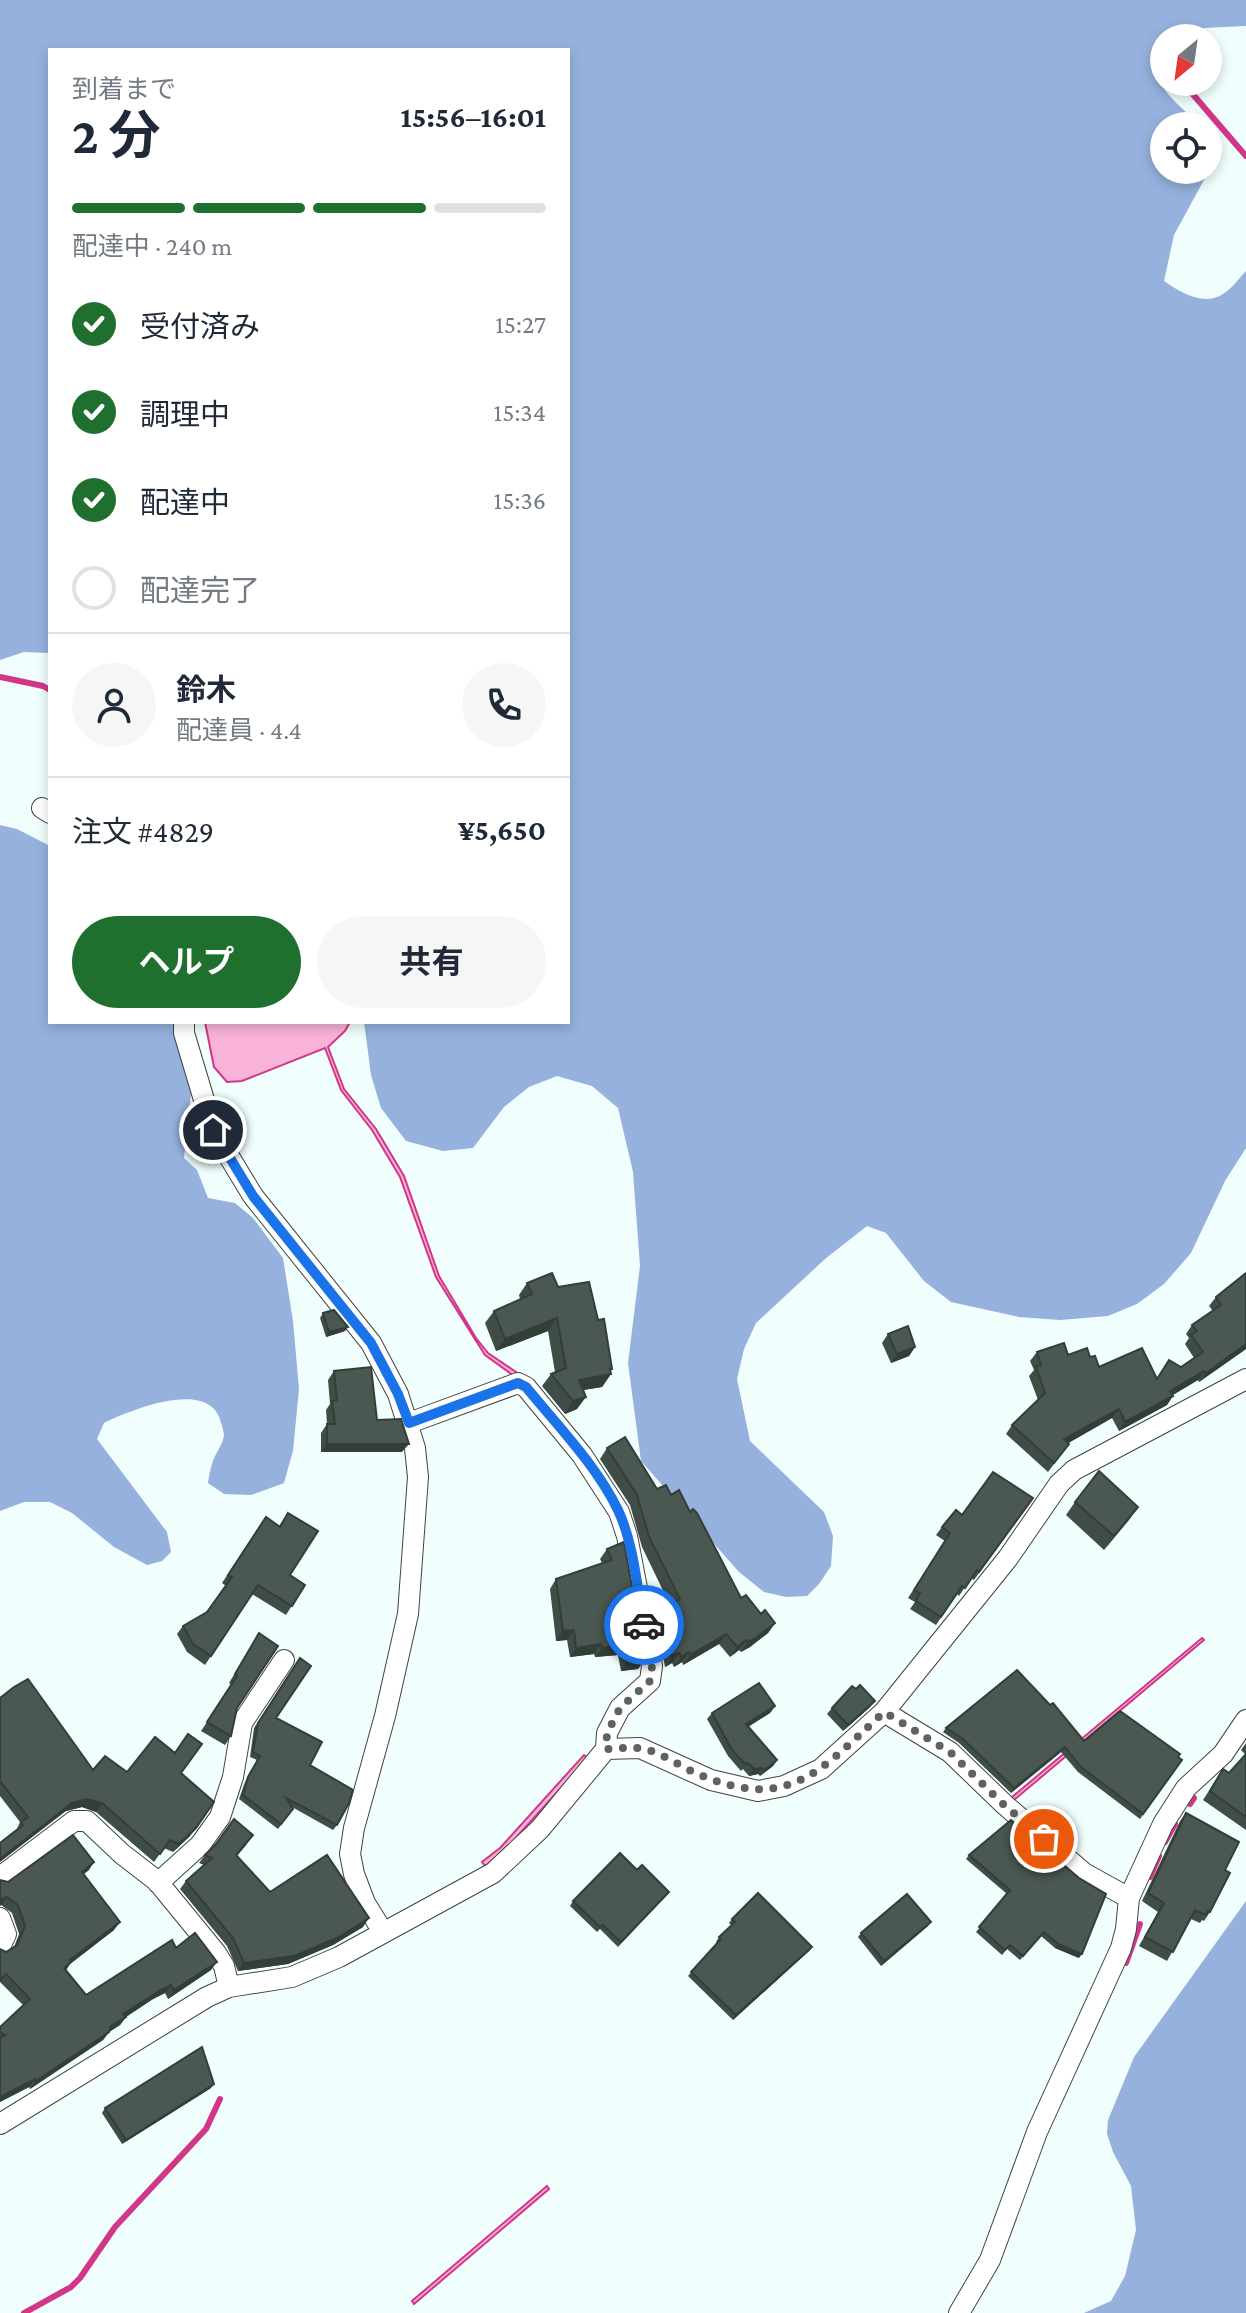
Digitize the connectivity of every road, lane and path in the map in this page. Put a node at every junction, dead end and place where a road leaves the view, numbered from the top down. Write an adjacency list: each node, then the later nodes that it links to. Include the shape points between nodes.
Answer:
1 (184, 1024): 3 (street, via 213,1130 253,1196 371,1343)
2 (1246, 1379): 5 (street, via 1074,1470)
3 (409, 1423): 7 (street, via 521,1383 600,1480 627,1536 652,1673 644,1689 620,1708 607,1733); 12 (street, via 418,1477 408,1614 350,1854 365,1903)
4 (284, 1660): 9 (street, via 242,1723 220,1817 200,1845)
5 (884, 1712): 7 (street, via 821,1769 758,1791 728,1786 640,1748); 10 (street, via 950,1752 1084,1873)
6 (1246, 1720): 10 (street, via 1223,1754 1175,1803)
7 (606, 1749): 12 (street, via 540,1829 493,1873)
8 (0, 1877): 9 (street, via 81,1819)
9 (158, 1883): 14 (street, via 216,1953)
10 (1129, 1898): 16 (street, via 1121,1948 1037,2132 990,2260)
11 (0, 1918): 13 (street, via 6,1934)
12 (383, 1932): 14 (street, via 292,1977)
13 (0, 1947)
14 (229, 1987): 15 (street)
15 (0, 2124)
16 (959, 2313)

